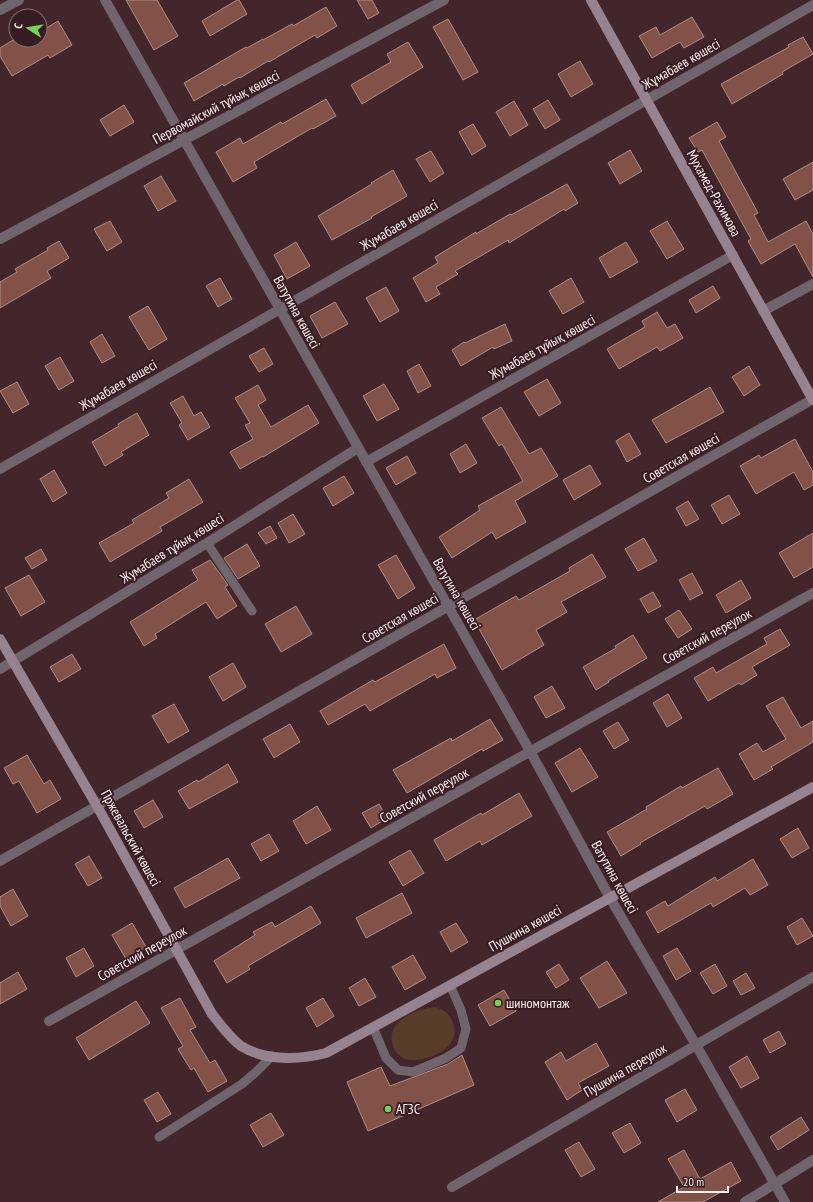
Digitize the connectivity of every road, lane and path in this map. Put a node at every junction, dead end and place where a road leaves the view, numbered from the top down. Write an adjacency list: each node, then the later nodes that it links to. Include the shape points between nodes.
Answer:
1 (19, 0): 6 (street)
2 (105, 0): 8 (street, Ватутина көшесі)
3 (444, 0): 8 (street, Первомайский тұйық көшесі)
4 (591, 0): 7 (street, Мухамед-Рахимова)
5 (813, 5): 7 (street, Жұмабаев көшесі)
6 (0, 10)
7 (647, 100): 10 (street, Мухамед-Рахимова); 12 (street, Жұмабаев көшесі)
8 (184, 140): 9 (street, Первомайский тұйық көшесі); 12 (street, Ватутина көшесі)
9 (0, 239)
10 (732, 255): 13 (street, Мухамед-Рахимова); 16 (street, Жумабаев тұйық көшесі)
11 (813, 284): 13 (street)
12 (280, 309): 15 (street, Ватутина көшесі); 17 (street, Жұмабаев көшесі)
13 (763, 311): 14 (street, Мухамед-Рахимова)
14 (813, 400): 20 (street, Советская көшесі)
15 (358, 448): 16 (street, Ватутина көшесі); 18 (street, Жумабаев тұйық көшесі)
16 (366, 462): 20 (street, Ватутина көшесі)
17 (0, 469)
18 (207, 543): 21 (lane); 23 (street, Жумабаев тұйық көшесі)
19 (813, 592): 25 (street, Советский переулок)
20 (448, 606): 25 (street, Ватутина көшесі); 27 (street, Советская көшесі)
21 (252, 612)
22 (0, 639): 23 (street, Пржевальский көшесі)
23 (13, 662): 24 (street, Жумабаев тұйық көшесі); 27 (street, Пржевальский көшесі)
24 (0, 669)
25 (530, 752): 29 (street, Ватутина көшесі); 30 (street, Советский переулок)
26 (813, 787): 29 (street, Пушкина көшесі)
27 (97, 806): 28 (street, Советская көшесі); 30 (street, Пржевальский көшесі)
28 (0, 861)
29 (610, 898): 32 (street, Пушкина көшесі); 35 (street, Ватутина көшесі)
30 (177, 950): 33 (street, Советский переулок); 36 (street, Пржевальский көшесі, via 212,1014 226,1032)
31 (813, 977): 35 (street, Пушкина переулок)
32 (450, 985): 34 (street, Пушкина көшесі); 34 (lane, via 466,1029 461,1048 446,1058 413,1072 398,1070 386,1058)
33 (49, 1021)
34 (373, 1027): 37 (street, Пушкина көшесі, via 326,1053 297,1058)
35 (696, 1045): 40 (street, Ватутина көшесі); 41 (street, Пушкина переулок)
36 (242, 1046): 37 (street, Пушкина көшесі)
37 (272, 1056): 38 (lane, via 242,1084)
38 (159, 1137)
39 (813, 1160): 40 (street)
40 (774, 1184): 42 (street); 43 (street, Ватутина көшесі)
41 (452, 1188)
42 (745, 1202)
43 (785, 1202)

